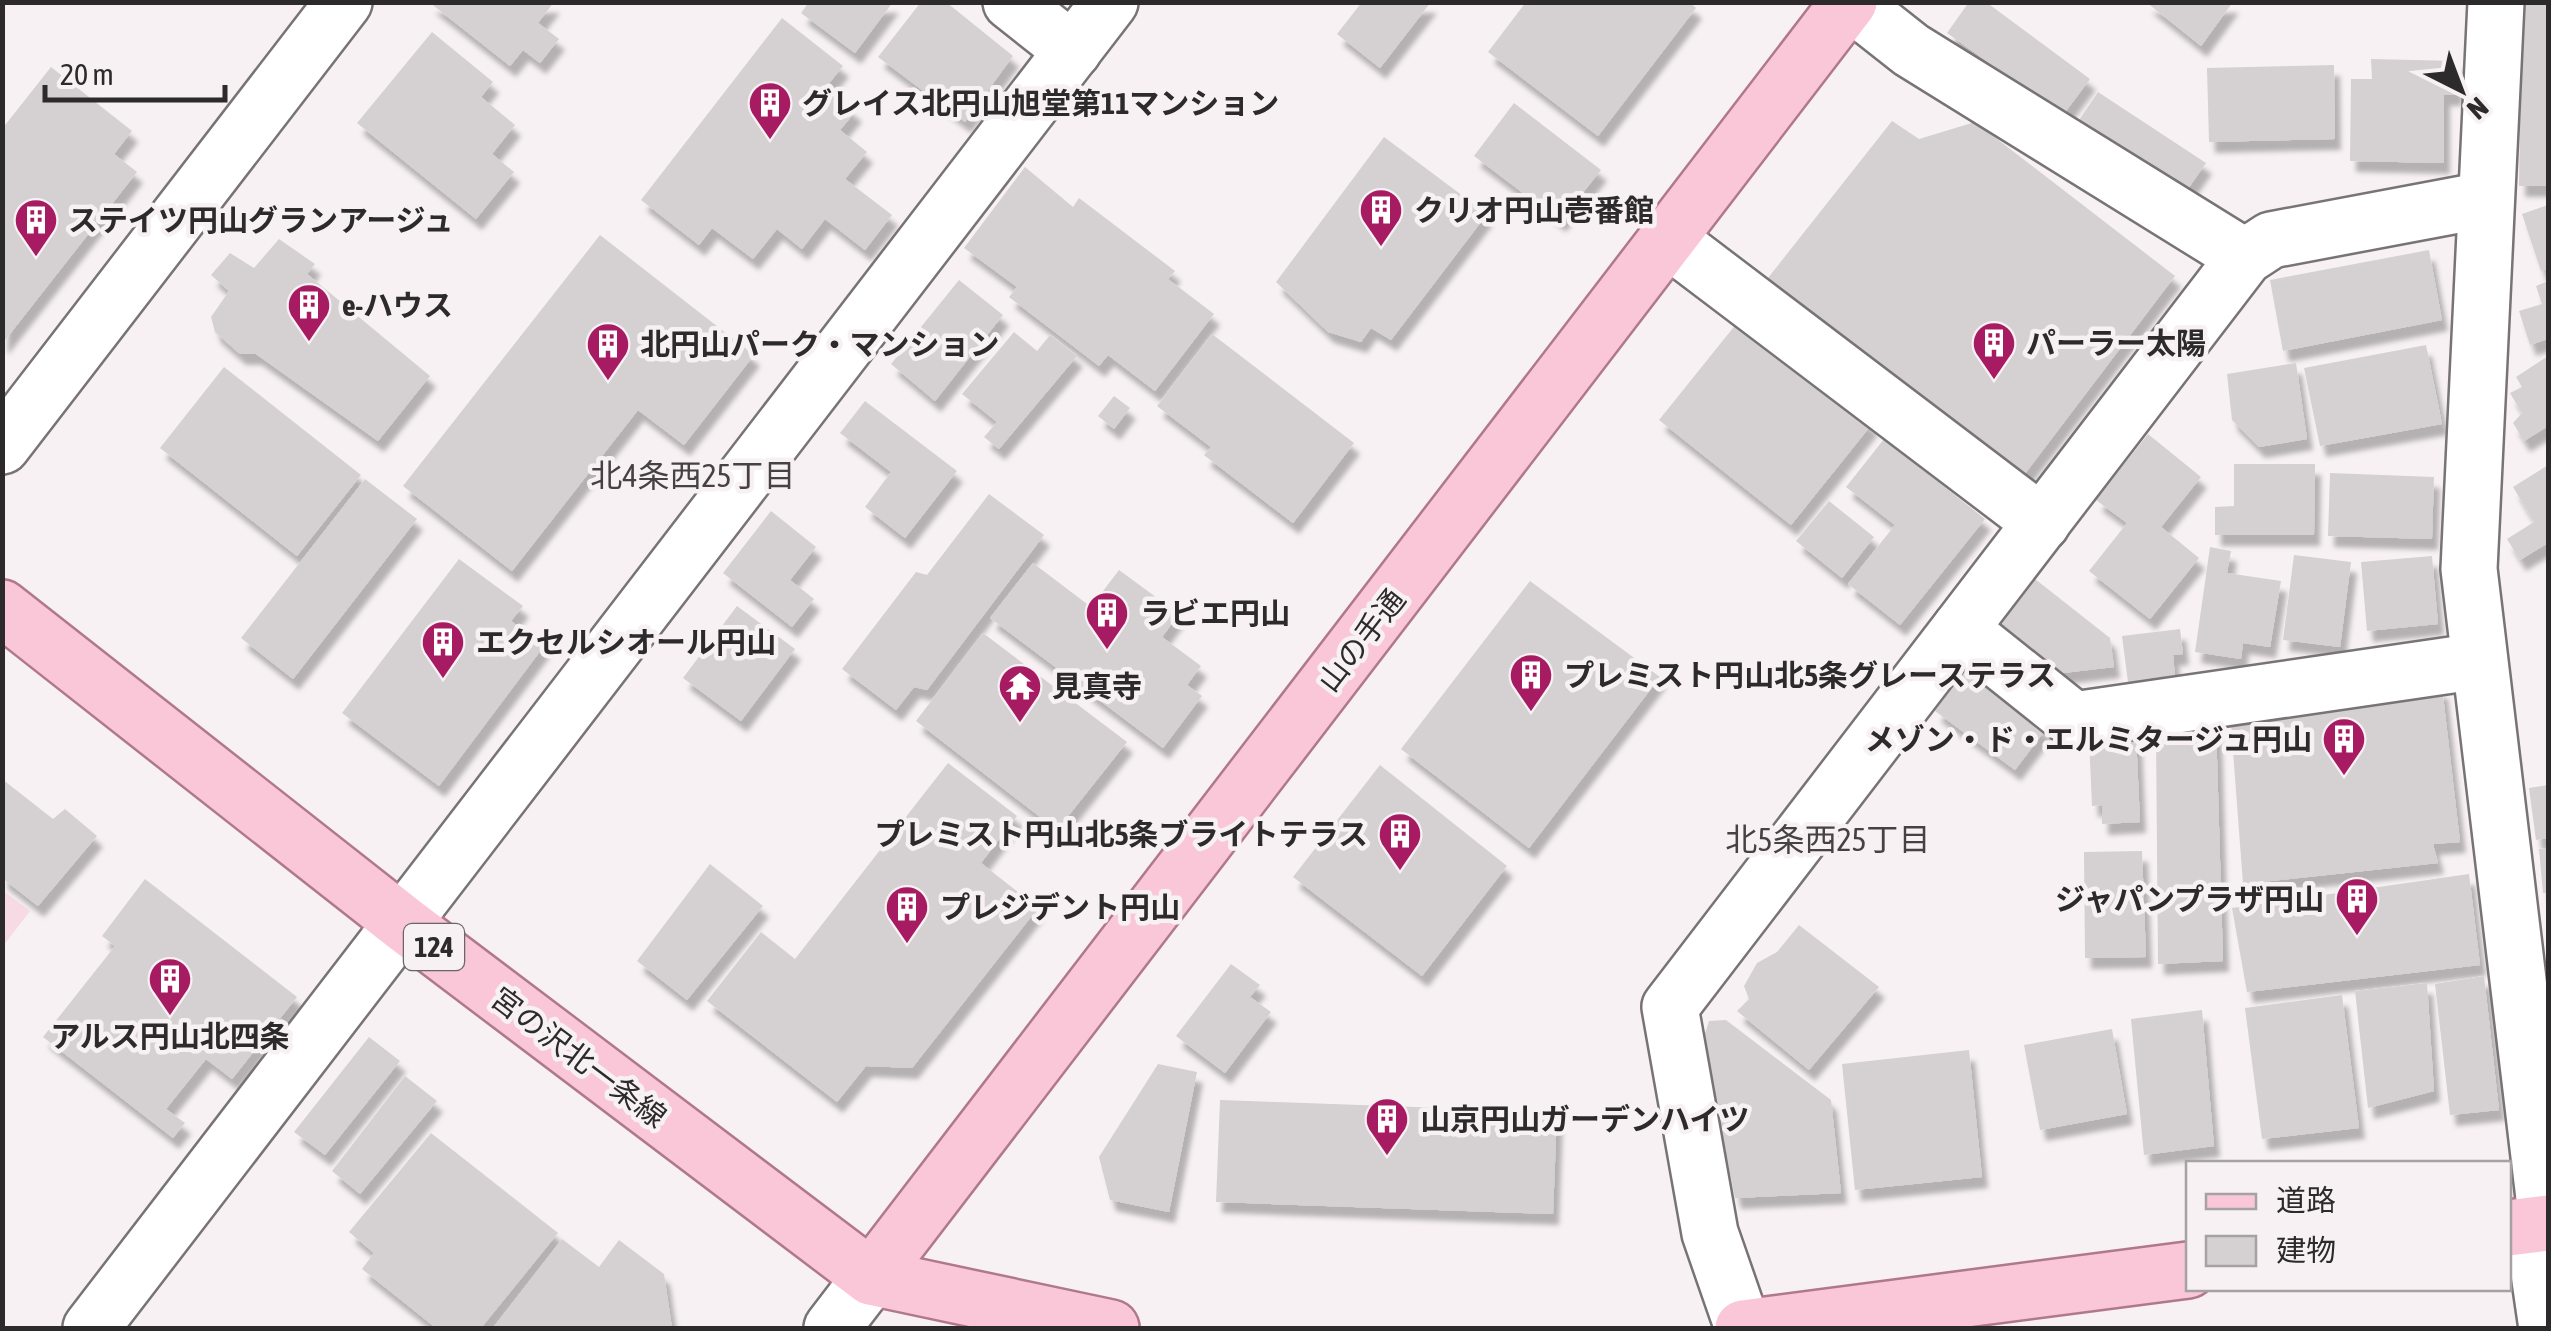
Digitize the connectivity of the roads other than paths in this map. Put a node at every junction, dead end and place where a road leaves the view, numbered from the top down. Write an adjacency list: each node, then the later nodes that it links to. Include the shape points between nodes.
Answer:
1 (344, 2): 10 (street)
2 (1011, 2): 6 (street)
3 (1110, 2): 6 (street)
4 (1850, 2): 8 (main road, 山の手通); 9 (street, via 1912,50)
5 (2496, 2): 7 (street)
6 (1073, 51): 15 (street)
7 (2484, 200): 9 (street, via 2272,240); 14 (street, via 2468,569)
8 (1669, 240): 11 (street); 18 (main road, 山の手通)
9 (2245, 257): 11 (street)
10 (2, 446)
11 (2042, 523): 13 (street)
12 (2, 608): 15 (main road, 宮の沢北一条線 / 124)
13 (1960, 629): 14 (street, via 2074,720); 22 (street, via 1670,1007 1710,1234)
14 (2479, 661): 16 (street)
15 (404, 924): 18 (main road, 宮の沢北一条線 / 124); 19 (street)
16 (2534, 1225): 23 (street)
17 (2186, 1270): 22 (main road)
18 (871, 1278): 20 (street); 21 (main road, 宮の沢北一条線 / 124)
19 (92, 1328)
20 (832, 1328)
21 (1111, 1328)
22 (1743, 1328)
23 (2547, 1328)

